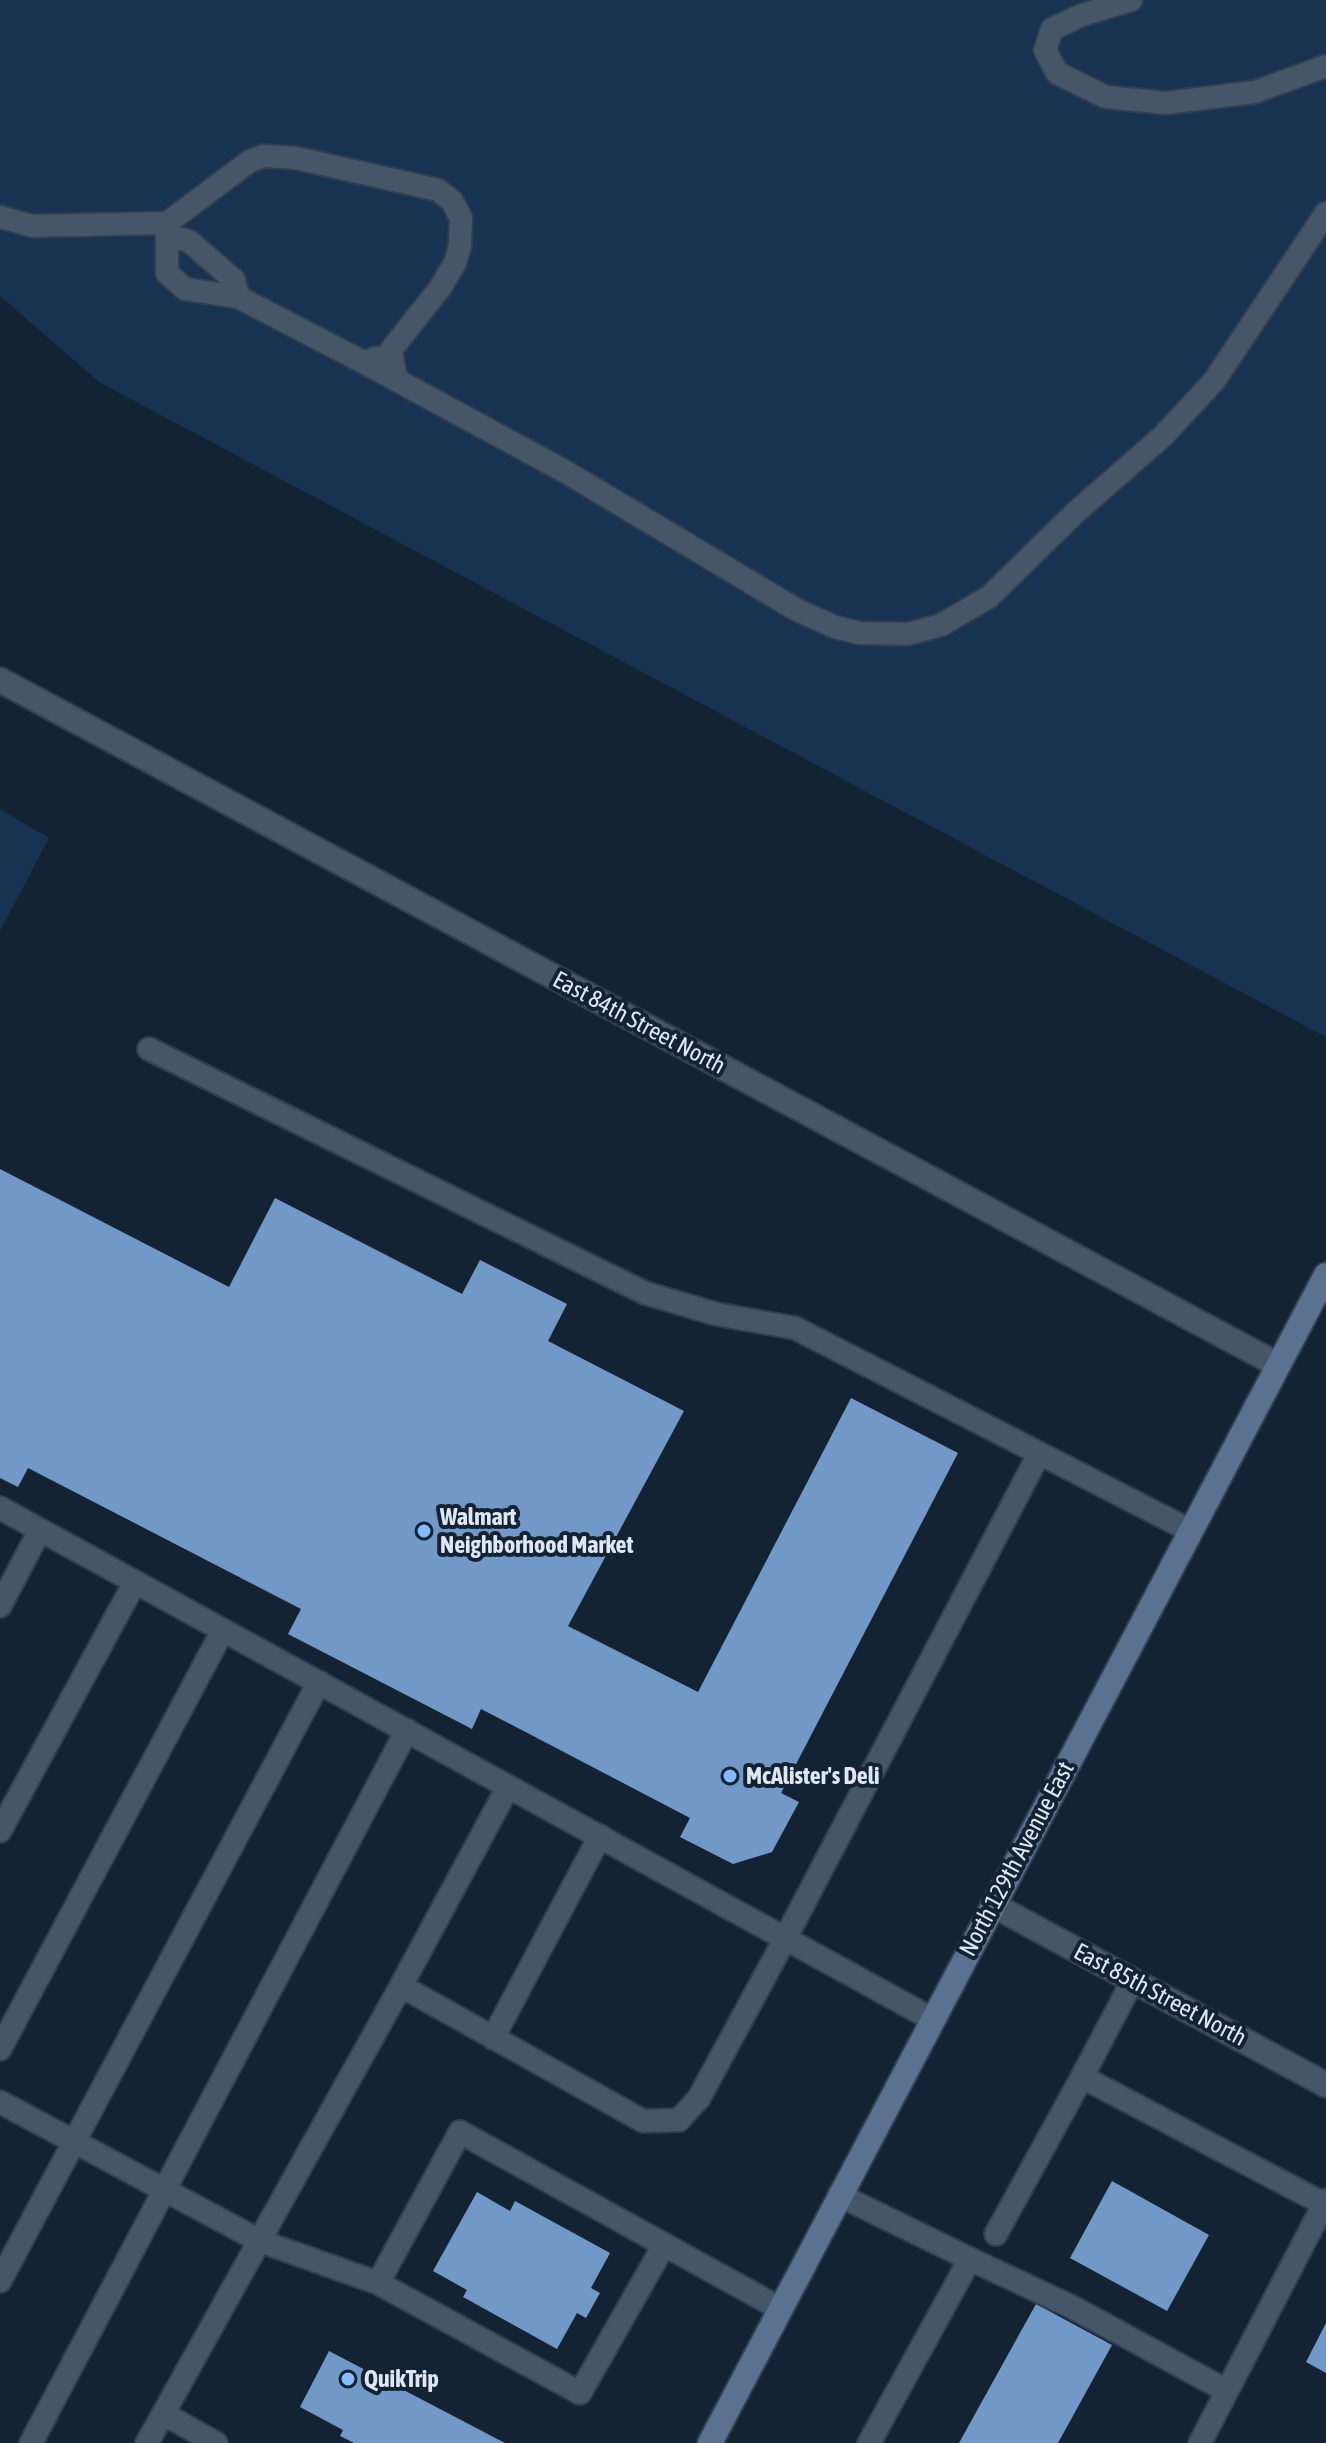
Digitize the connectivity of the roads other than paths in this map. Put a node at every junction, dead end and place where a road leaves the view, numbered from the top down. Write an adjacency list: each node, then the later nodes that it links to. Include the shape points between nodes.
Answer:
1 (1131, 0): 2 (lane, via 1052,29 1045,50 1057,73 1106,97 1166,103 1255,92)
2 (1326, 66)
3 (1326, 213): 9 (lane, via 1214,381 1163,436 989,597 941,625 908,634 859,633 797,610 566,472)
4 (0, 217): 5 (lane, via 33,226)
5 (168, 229): 6 (lane, via 234,280); 6 (lane, via 165,257 172,280 196,292); 7 (lane, via 263,156 296,158 438,190 461,218 455,263)
6 (238, 297): 8 (lane)
7 (391, 350): 8 (lane); 9 (lane)
8 (365, 363): 9 (lane)
9 (396, 380)
10 (0, 680): 13 (street, East 84th Street North)
11 (149, 1049): 14 (lane, via 645,1293 716,1314 795,1328)
12 (1326, 1275): 13 (main road, North 129th Avenue East)
13 (1278, 1365): 17 (main road, North 129th Avenue East)
14 (1039, 1454): 17 (lane); 27 (lane)
15 (0, 1508): 16 (lane)
16 (40, 1530): 18 (lane); 19 (lane)
17 (1191, 1531): 26 (main road, North 129th Avenue East)
18 (135, 1582): 20 (lane); 24 (lane)
19 (0, 1606)
20 (223, 1630): 21 (lane); 32 (lane)
21 (319, 1682): 22 (lane); 36 (lane)
22 (407, 1730): 23 (lane); 37 (lane)
23 (508, 1787): 25 (lane); 29 (lane)
24 (0, 1831)
25 (600, 1836): 27 (lane); 31 (lane)
26 (993, 1905): 28 (street, East 85th Street North); 30 (main road, North 129th Avenue East)
27 (785, 1939): 30 (lane); 31 (lane, via 699,2098 679,2120 643,2121)
28 (1133, 1980): 33 (lane); 34 (street, East 85th Street North)
29 (401, 1986): 31 (lane); 41 (lane)
30 (932, 2019): 38 (main road, North 129th Avenue East)
31 (493, 2038)
32 (0, 2049)
33 (1082, 2077): 39 (lane); 40 (lane)
34 (1326, 2085)
35 (0, 2102): 36 (lane)
36 (73, 2141): 37 (lane); 44 (lane)
37 (163, 2187): 41 (lane); 49 (lane)
38 (839, 2195): 43 (lane); 46 (main road, North 129th Avenue East)
39 (1325, 2202): 47 (lane)
40 (996, 2234)
41 (260, 2241): 45 (lane); 48 (lane)
42 (664, 2245): 45 (lane, via 580,2393); 45 (lane, via 460,2132); 46 (lane)
43 (970, 2259): 47 (lane); 53 (lane)
44 (0, 2281)
45 (378, 2283)
46 (779, 2308): 52 (main road, North 129th Avenue East)
47 (1227, 2391): 54 (lane)
48 (164, 2414): 50 (lane); 51 (lane)
49 (31, 2443)
50 (147, 2443)
51 (216, 2443)
52 (710, 2443)
53 (869, 2443)
54 (1200, 2443)

